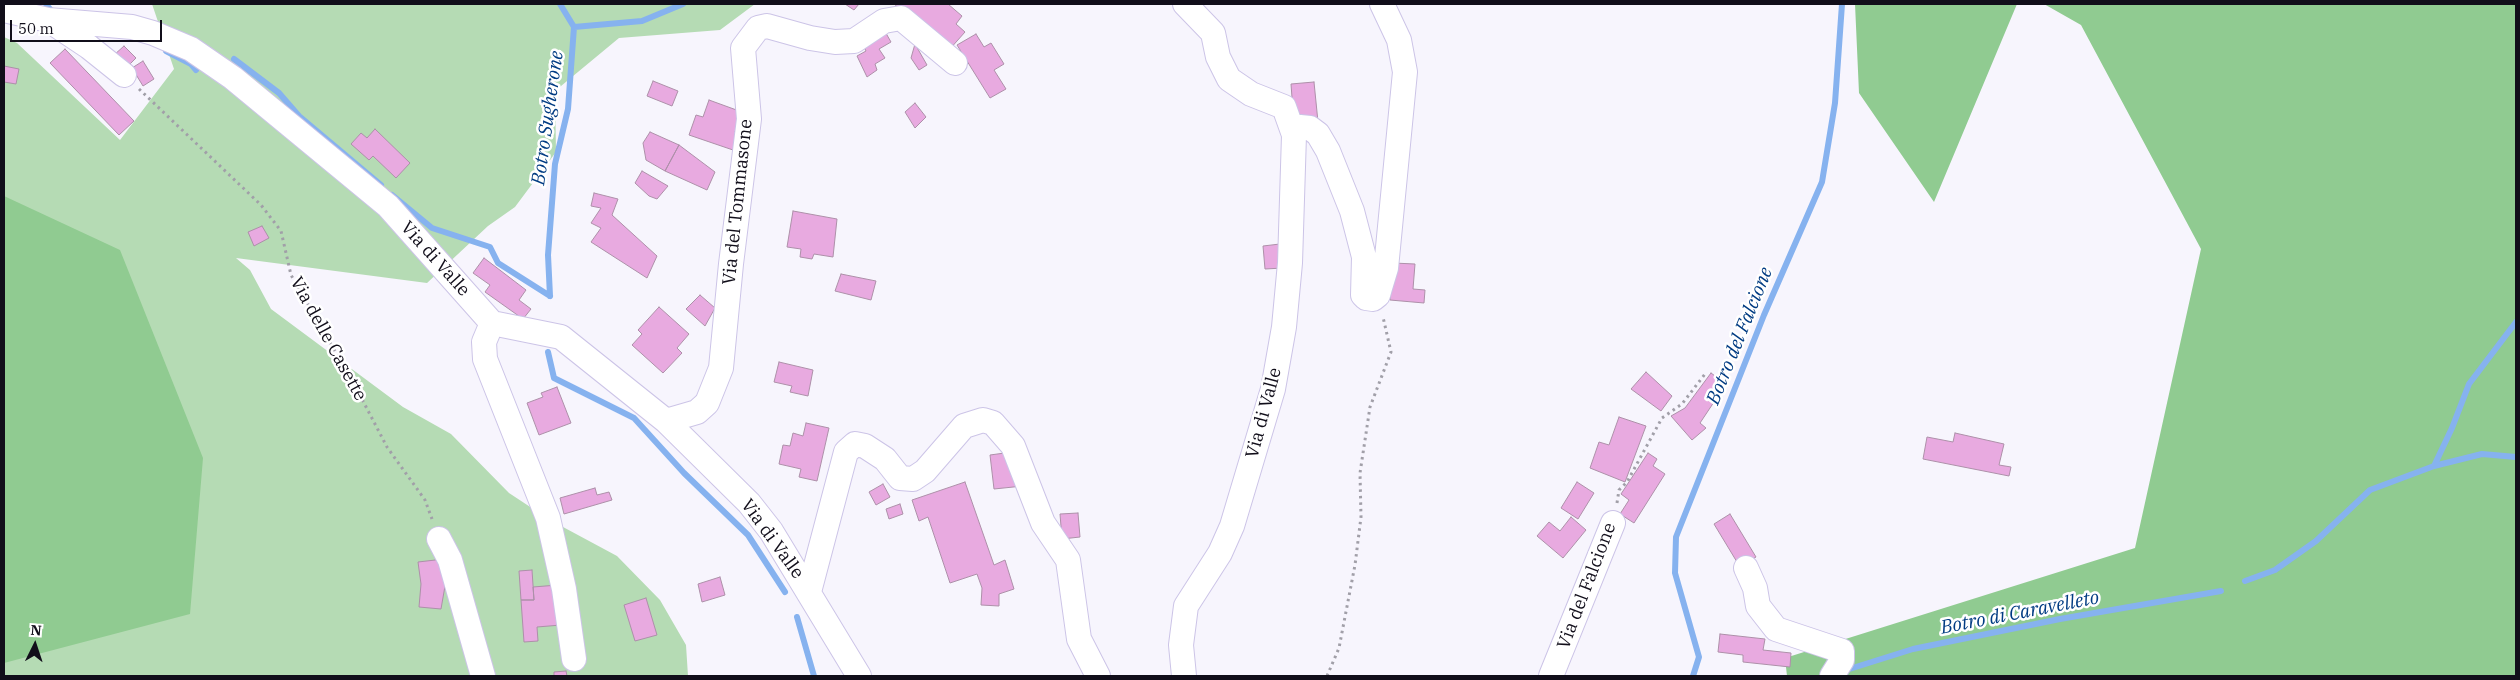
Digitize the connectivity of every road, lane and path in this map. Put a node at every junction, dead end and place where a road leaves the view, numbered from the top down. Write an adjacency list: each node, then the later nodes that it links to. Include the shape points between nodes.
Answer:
1 (1185, 4): 7 (street, Via di Valle, via 1213,33 1218,56 1229,79 1250,94 1284,107)
2 (1382, 4): 8 (street, via 1399,40 1405,72 1386,268)
3 (4, 10): 4 (street, Via di Valle)
4 (48, 20): 6 (street); 9 (street, Via di Valle, via 132,27 191,49 233,78 388,206)
5 (955, 62): 11 (street, Via del Tommasone, via 901,18 884,21 854,41 845,42 810,38 767,26 758,28 743,48 749,119 721,368 707,404 697,412)
6 (124, 75): 13 (path, Via delle Casette, via 255,199 281,232 291,276 353,382 386,447 425,500)
7 (1294, 135): 8 (street, via 1300,127 1310,128 1318,134 1328,151 1361,240 1363,295 1373,299); 20 (street, Via di Valle, via 1289,272 1284,327 1272,390 1232,526 1220,553 1186,606 1181,645)
8 (1378, 295): 21 (path, via 1391,352 1370,407 1360,474 1361,517 1355,565 1339,648)
9 (492, 323): 11 (street, Via di Valle, via 561,337); 16 (street, via 484,342 485,359 548,518 564,589)
10 (1705, 374): 12 (path, Via del Falcione, via 1682,404 1662,418 1619,490)
11 (666, 421): 15 (street, Via di Valle, via 750,503)
12 (1613, 523): 22 (street, Via del Falcione)
13 (438, 539): 17 (street, via 450,560)
14 (1746, 568): 23 (street, via 1755,588 1758,606 1776,629 1842,651 1842,660)
15 (809, 592): 18 (street, Via di Valle); 19 (street, Via di Valle, via 846,452 856,444 865,446 885,458 900,478 913,479 926,471 964,426 983,420 993,423 1013,446 1043,523 1068,560 1079,639)
16 (574, 659)
17 (483, 676)
18 (859, 676)
19 (1098, 676)
20 (1184, 676)
21 (1327, 676)
22 (1551, 676)
23 (1832, 676)

